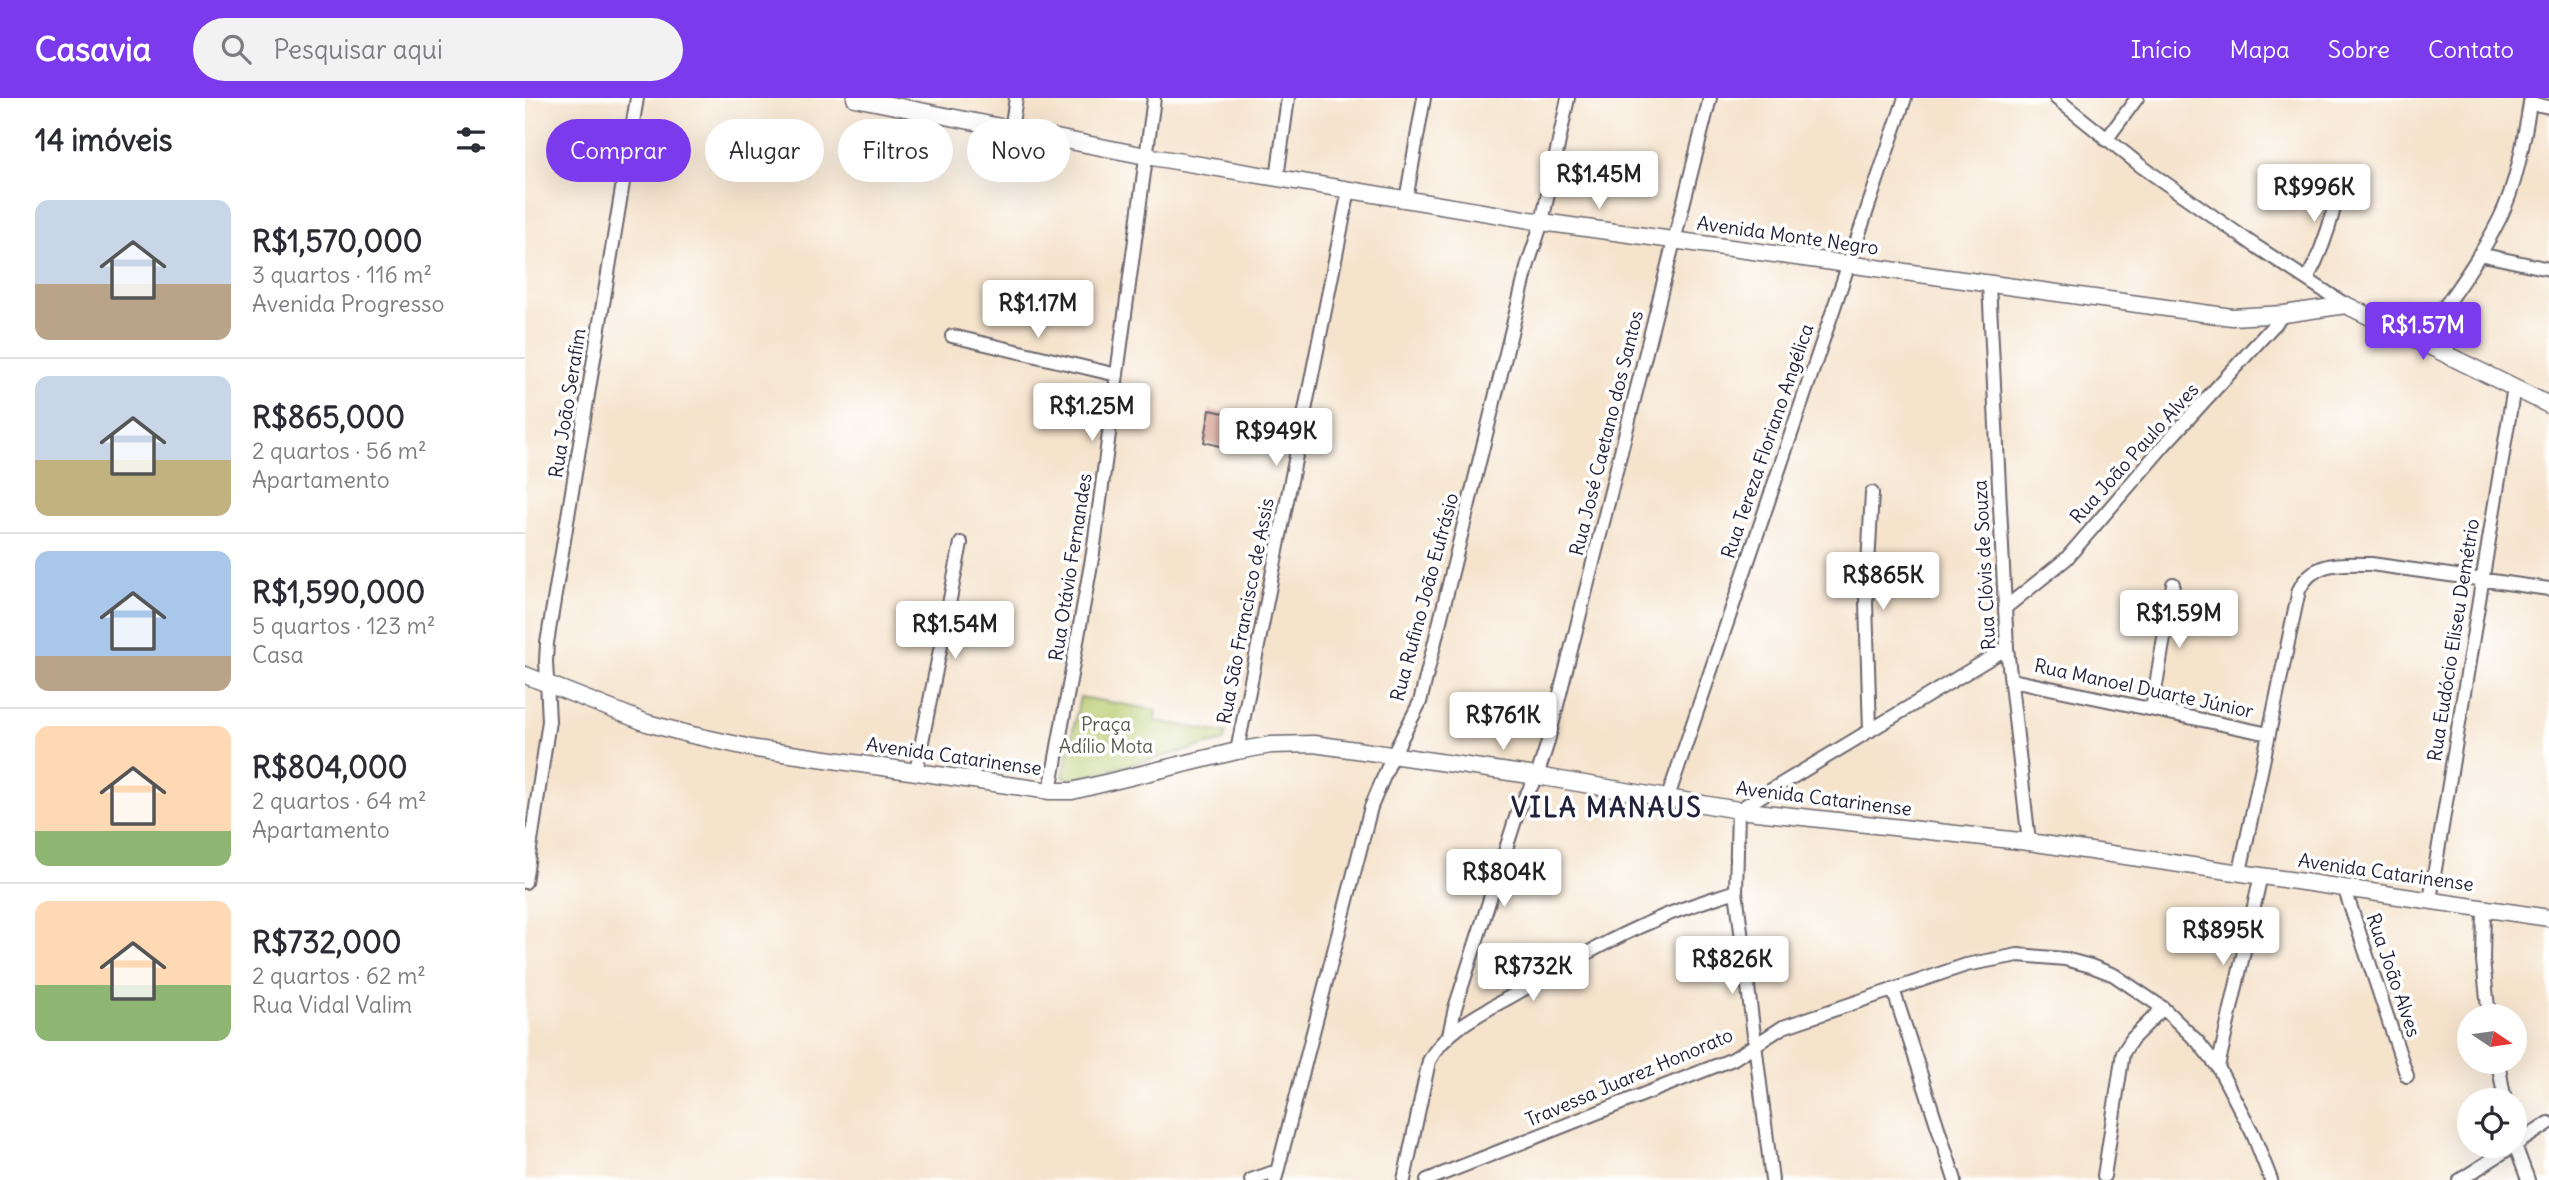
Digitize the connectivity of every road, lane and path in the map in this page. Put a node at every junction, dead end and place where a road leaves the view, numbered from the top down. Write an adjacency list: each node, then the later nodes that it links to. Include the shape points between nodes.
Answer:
1 (637, 98): 47 (street, Rua João Serafim, via 547,643)
2 (855, 98): 12 (street, Avenida Monte Negro)
3 (1016, 98): 15 (street)
4 (1154, 98): 19 (street, Rua Otávio Fernandes)
5 (1288, 98): 21 (street)
6 (1424, 98): 23 (street)
7 (1568, 98): 24 (street, Rua Rufino João Eufrásio)
8 (1710, 98): 25 (street, Rua José Caetano dos Santos)
9 (1905, 98): 27 (street, Rua Tereza Floriano Angélica)
10 (2056, 98): 17 (street)
11 (2137, 98): 17 (street)
12 (878, 101): 16 (street, Avenida Monte Negro)
13 (2531, 101): 14 (street); 26 (street, via 2511,189)
14 (2549, 107)
15 (1013, 119)
16 (967, 120)
17 (2106, 140): 29 (street)
18 (1070, 141): 19 (street, Avenida Monte Negro)
19 (1146, 156): 21 (street, Avenida Monte Negro); 35 (street, Rua Otávio Fernandes)
20 (2341, 176): 29 (street, via 2332,222)
21 (1277, 178): 22 (street, Avenida Monte Negro)
22 (1349, 190): 23 (street, Avenida Monte Negro); 51 (street, Rua São Francisco de Assis)
23 (1406, 200): 24 (street, Avenida Monte Negro)
24 (1542, 222): 25 (street, Avenida Monte Negro); 52 (street, Rua Rufino João Eufrásio, via 1420,702)
25 (1674, 240): 27 (street, Avenida Monte Negro); 54 (street, Rua José Caetano dos Santos)
26 (2479, 254): 28 (street); 34 (street)
27 (1846, 265): 30 (street, Avenida Monte Negro); 56 (street, Rua Tereza Floriano Angélica)
28 (2549, 268)
29 (2307, 279): 31 (street)
30 (1989, 284): 32 (street, Avenida Monte Negro, via 2207,314); 43 (street, Rua Clóvis de Souza)
31 (2346, 305): 32 (street, Avenida Monte Negro); 34 (street)
32 (2284, 314): 43 (street, Rua João Paulo Alves, via 2066,559)
33 (952, 336): 35 (street)
34 (2421, 340): 36 (street)
35 (1117, 375): 55 (street, Rua Otávio Fernandes, via 1093,553)
36 (2514, 387): 37 (street); 40 (street, Rua Eudócio Eliseu Demétrio)
37 (2549, 405)
38 (1872, 493): 49 (street, via 1866,602)
39 (961, 543): 53 (street)
40 (2482, 579): 42 (street); 50 (street, via 2371,564 2311,571 2299,590); 64 (street, Rua Eudócio Eliseu Demétrio)
41 (2173, 584): 48 (street)
42 (2549, 589)
43 (2005, 608): 44 (street, Rua Clóvis de Souza)
44 (2007, 648): 46 (street, Rua Clóvis de Souza); 49 (street)
45 (525, 675): 47 (street, Avenida Catarinense)
46 (2012, 680): 48 (street, Rua Manoel Duarte Júnior); 58 (street, Rua Clóvis de Souza)
47 (548, 684): 53 (street, Avenida Catarinense, via 647,723 692,735); 61 (street, Rua João Serafim, via 549,721)
48 (2152, 709): 50 (street, Rua Manoel Duarte Júnior)
49 (1870, 731): 57 (street)
50 (2269, 734): 59 (street)
51 (1237, 751): 52 (street, Avenida Catarinense, via 1293,743); 55 (street, Avenida Catarinense, via 1072,791)
52 (1393, 755): 54 (street, Avenida Catarinense); 78 (street, Rua Rufino João Eufrásio, via 1371,807)
53 (916, 772): 55 (street, Avenida Catarinense)
54 (1537, 776): 56 (street, Avenida Catarinense); 70 (street, Rua José Caetano dos Santos, via 1519,808)
55 (1050, 791)
56 (1668, 797): 57 (street, Avenida Catarinense)
57 (1738, 810): 58 (street, Avenida Catarinense); 63 (street)
58 (2029, 842): 59 (street, Avenida Catarinense)
59 (2240, 872): 60 (street, Avenida Catarinense)
60 (2260, 875): 62 (street, Avenida Catarinense); 72 (street)
61 (525, 882)
62 (2344, 887): 64 (street, Avenida Catarinense); 73 (street, Rua João Alves)
63 (1736, 891): 70 (street, via 1616,938); 71 (street)
64 (2430, 900): 65 (street, Avenida Catarinense)
65 (2484, 908): 66 (street, Avenida Catarinense); 68 (street)
66 (2549, 918)
67 (1893, 989): 69 (street, Travessa Juarez Honorato, via 1979,961 2038,956 2065,959 2114,975); 71 (street, Travessa Juarez Honorato, via 1783,1027); 84 (street)
68 (2488, 1004)
69 (2164, 1008): 72 (street, Travessa Juarez Honorato); 79 (street, via 2123,1053)
70 (1449, 1035): 81 (street, via 1429,1061)
71 (1755, 1044): 82 (street, Travessa Juarez Honorato, via 1733,1059); 83 (street)
72 (2218, 1067): 85 (street, Travessa Juarez Honorato)
73 (2407, 1076)
74 (2549, 1123): 75 (street)
75 (2527, 1137)
76 (2494, 1158): 86 (street)
77 (2519, 1158): 87 (street)
78 (1276, 1175): 80 (street)
79 (2104, 1176)
80 (1251, 1180)
81 (1404, 1180)
82 (1427, 1180)
83 (1772, 1180)
84 (1955, 1180)
85 (2271, 1180)
86 (2460, 1180)
87 (2528, 1180)

